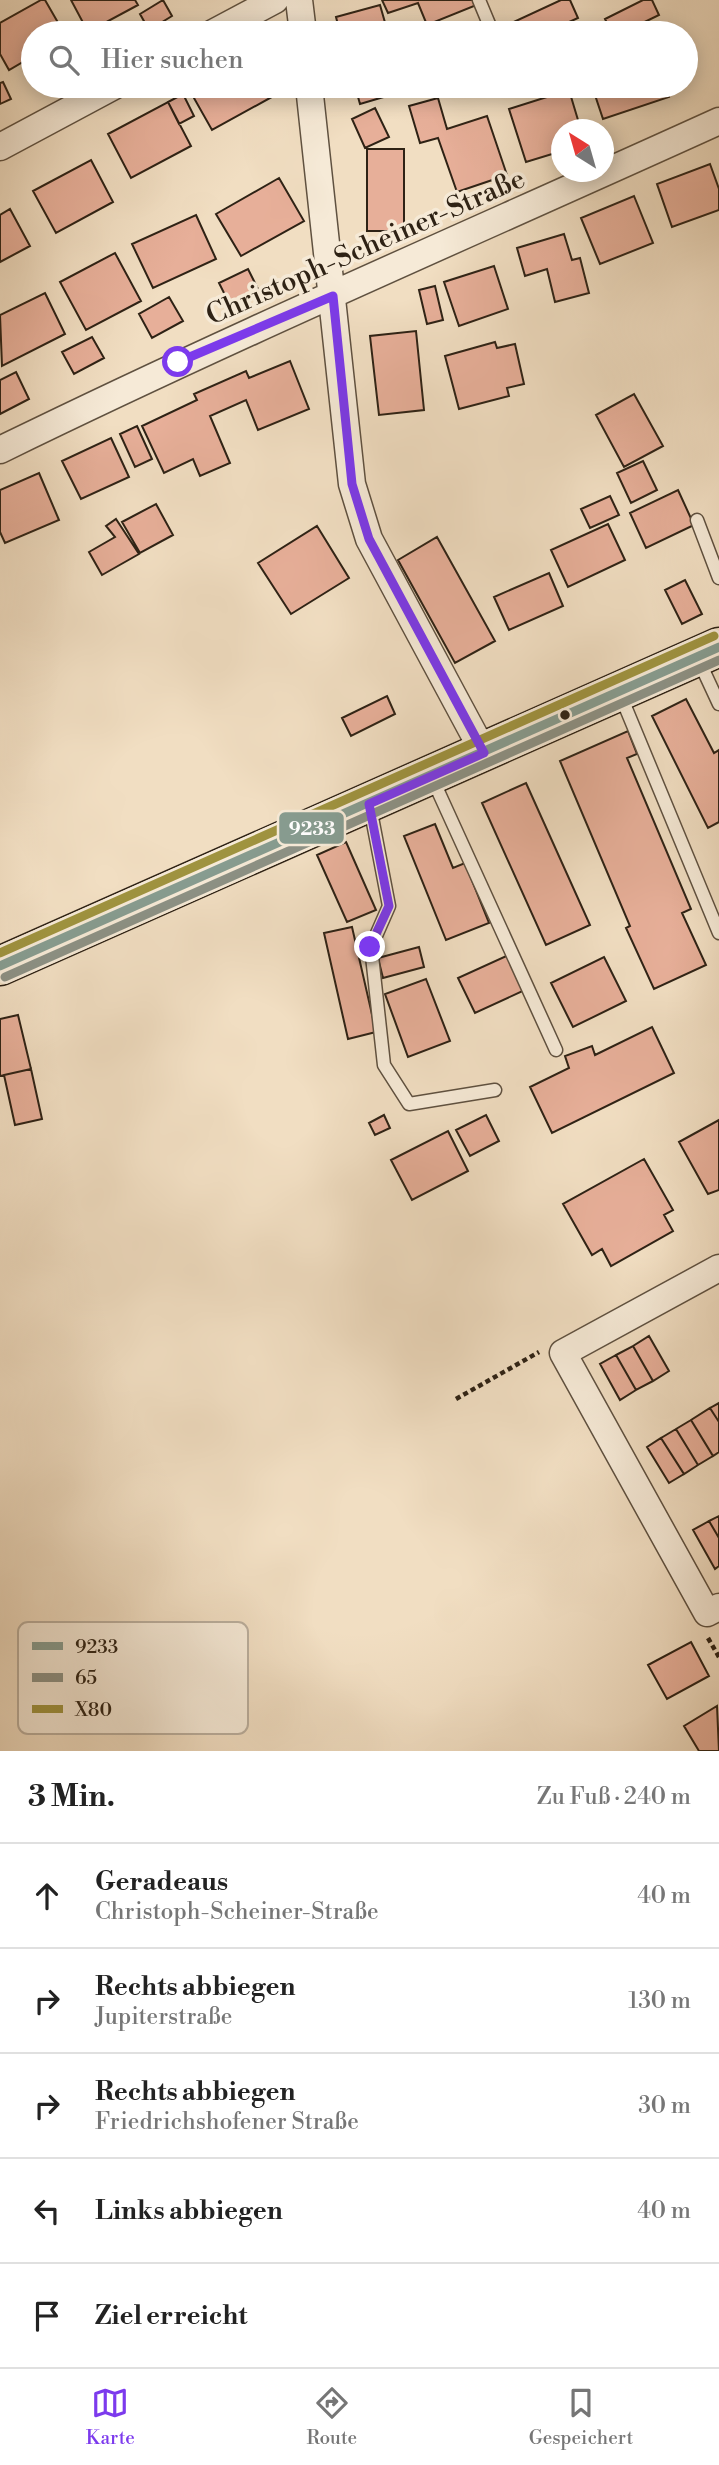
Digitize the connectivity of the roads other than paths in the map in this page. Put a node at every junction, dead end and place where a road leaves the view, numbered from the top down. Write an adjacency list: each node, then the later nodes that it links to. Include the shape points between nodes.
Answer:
1 (275, 0): 4 (street)
2 (299, 0): 5 (street)
3 (480, 0): 6 (lane)
4 (236, 21)
5 (302, 21)
6 (488, 21)
7 (92, 98): 10 (street)
8 (310, 98): 11 (street)
9 (719, 121): 11 (street, Christoph-Scheiner-Straße)
10 (0, 147)
11 (333, 296): 12 (street, Christoph-Scheiner-Straße, via 178,362); 18 (street, via 352,484 369,539)
12 (0, 450)
13 (697, 520): 14 (lane)
14 (719, 578)
15 (708, 652): 16 (main road); 17 (lane)
16 (619, 692): 18 (main road); 21 (lane)
17 (719, 704)
18 (484, 753): 19 (main road)
19 (431, 776): 20 (main road); 23 (lane)
20 (369, 804): 22 (main road); 24 (lane, via 389,906 370,947 384,1065 409,1104)
21 (719, 933)
22 (0, 966)
23 (556, 1049)
24 (495, 1090)
25 (719, 1268): 26 (street, via 563,1353 707,1613)
26 (719, 1607)

